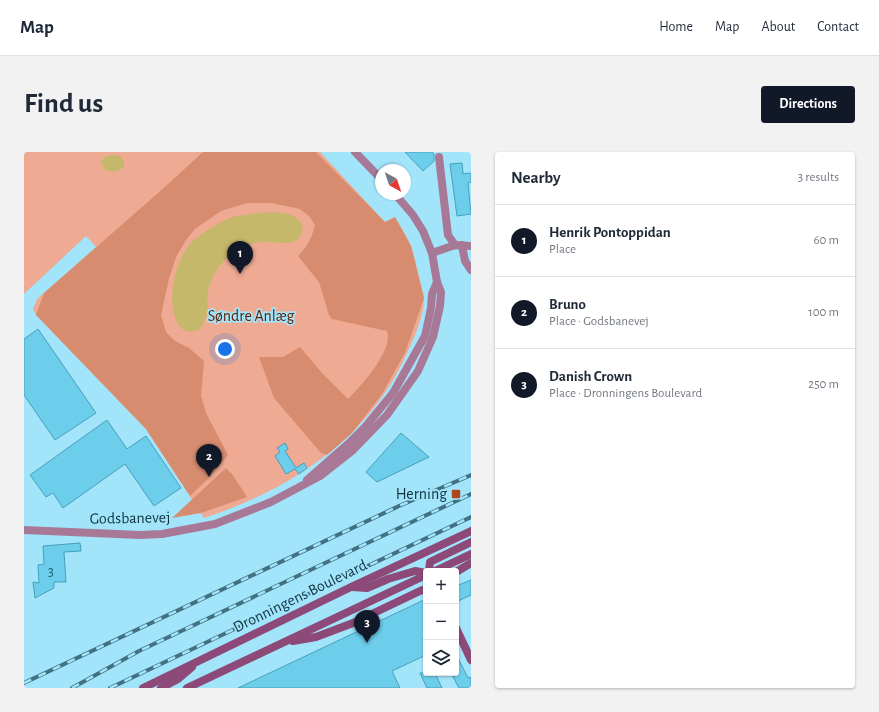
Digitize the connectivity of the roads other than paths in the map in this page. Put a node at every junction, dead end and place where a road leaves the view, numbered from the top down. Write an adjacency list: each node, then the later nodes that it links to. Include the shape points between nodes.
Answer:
1 (355, 152): 3 (street)
2 (439, 157): 5 (street, via 448,235)
3 (375, 173)
4 (400, 200): 6 (street, Godsbanevej, via 423,231)
5 (463, 245): 6 (street); 7 (street, via 465,261)
6 (432, 253): 8 (street, Godsbanevej, via 437,282 432,294 425,336 392,393 366,426 300,486 271,502 215,524 175,532 140,535)
7 (471, 270)
8 (24, 530)
9 (471, 531): 18 (main road, Dronningens Boulevard)
10 (471, 542): 13 (main road, via 430,562)
11 (471, 554): 14 (main road)
12 (471, 563): 15 (main road)
13 (429, 568)
14 (441, 568)
15 (459, 570)
16 (423, 573): 18 (main road, via 415,570 367,588)
17 (423, 575): 21 (main road)
18 (351, 587): 22 (main road, Dronningens Boulevard)
19 (423, 590): 21 (main road, via 316,637)
20 (459, 634): 23 (main road)
21 (280, 644): 26 (main road)
22 (202, 659): 24 (main road, Dronningens Boulevard); 25 (main road, via 178,679)
23 (471, 660)
24 (143, 688)
25 (161, 688)
26 (187, 688)

